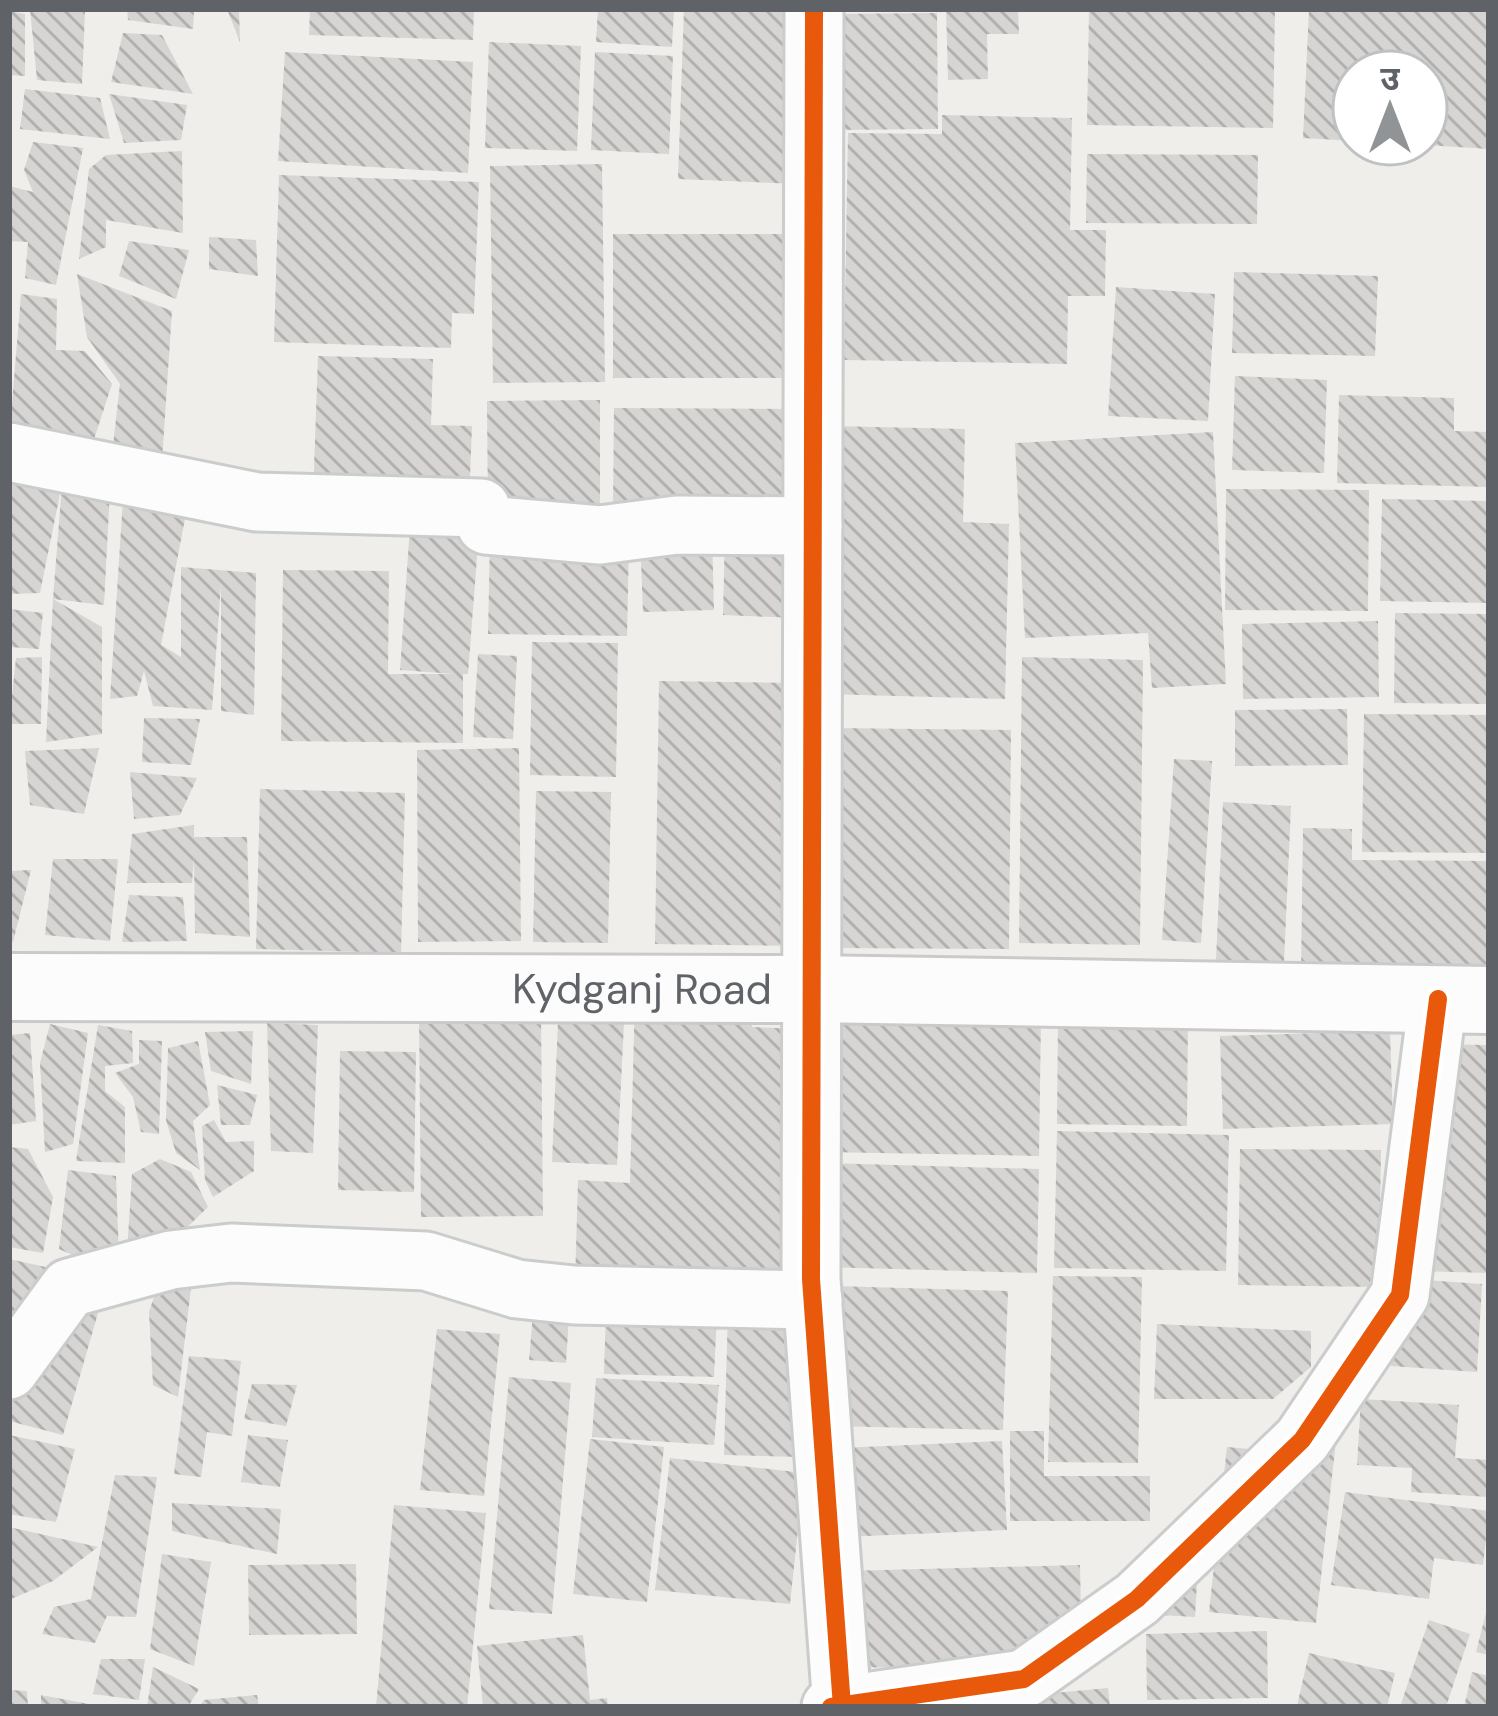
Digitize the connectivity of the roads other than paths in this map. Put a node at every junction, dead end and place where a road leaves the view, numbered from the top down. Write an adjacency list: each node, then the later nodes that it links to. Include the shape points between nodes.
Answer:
1 (814, 9): 3 (street)
2 (9, 452): 3 (street, via 257,502 481,508 486,525 600,535 677,525)
3 (812, 526): 5 (street)
4 (9, 987): 5 (main road, Kydganj Road)
5 (811, 989): 6 (main road, Kydganj Road); 7 (street)
6 (1463, 1000): 9 (street, via 1400,1295 1302,1440 1137,1599 1024,1678)
7 (812, 1300): 8 (street, via 574,1295 518,1289 427,1261 231,1253 69,1288); 9 (street)
8 (9, 1370)
9 (839, 1705)

